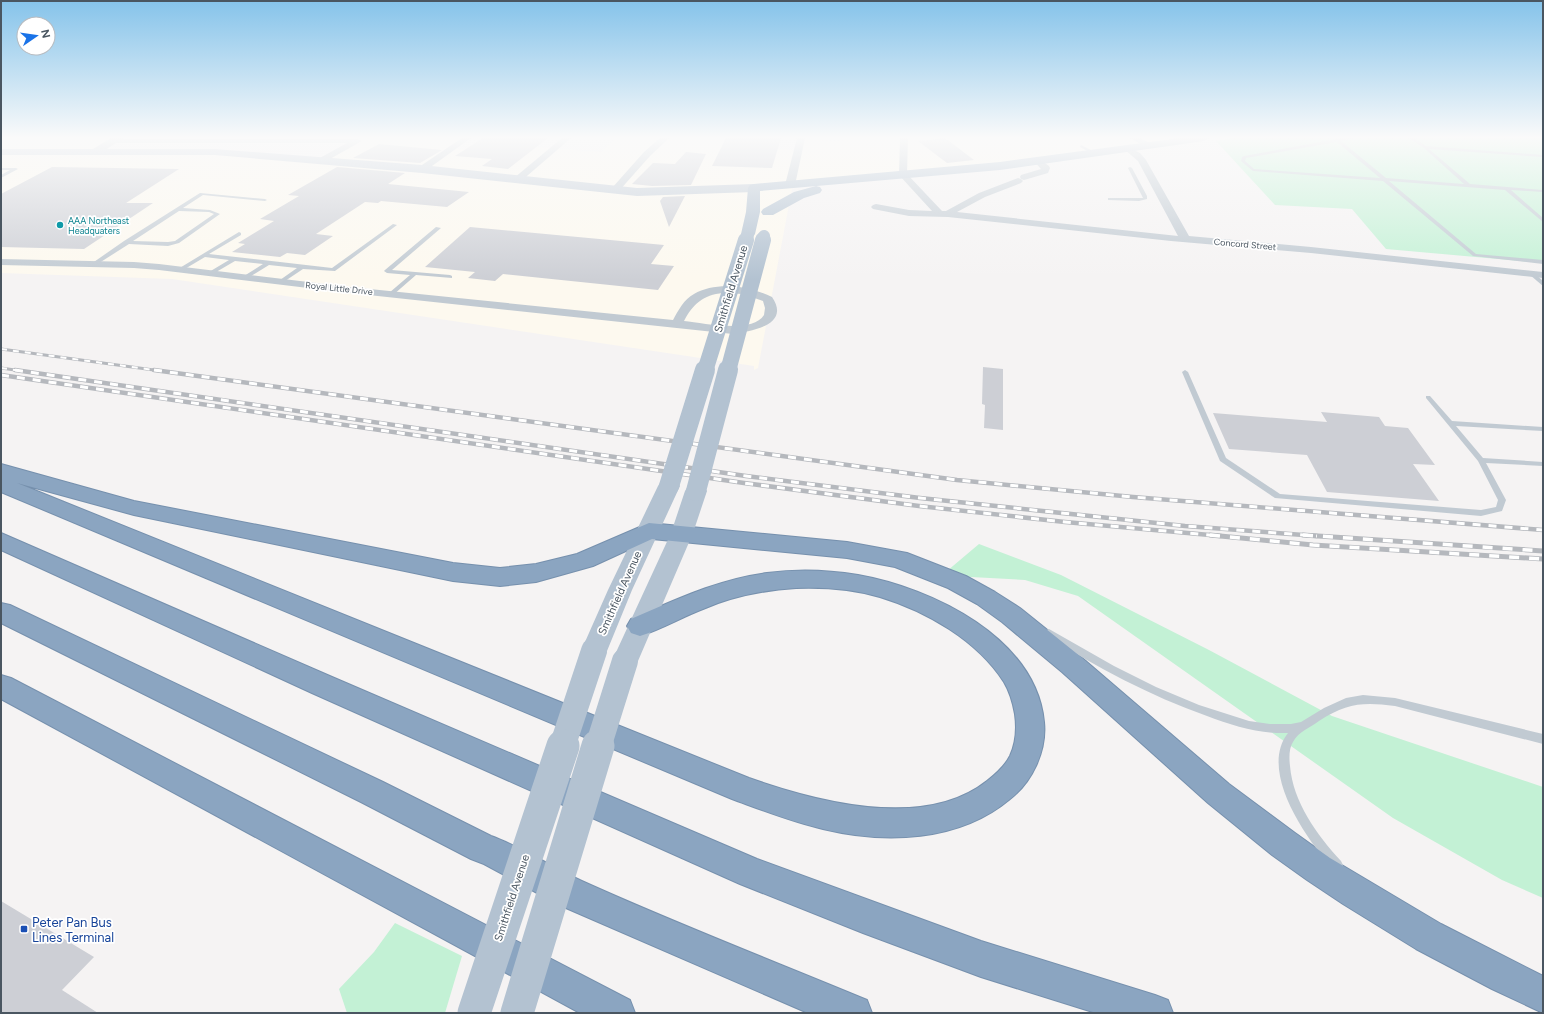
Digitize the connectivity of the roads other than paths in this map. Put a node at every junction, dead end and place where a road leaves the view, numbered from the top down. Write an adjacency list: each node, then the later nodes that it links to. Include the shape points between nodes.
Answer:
1 (569, 185): 15 (main road)
2 (619, 185): 15 (street)
3 (787, 185): 12 (main road)
4 (834, 185): 21 (main road, via 802,194)
5 (914, 185): 22 (street)
6 (1004, 185): 22 (street)
7 (1139, 185): 17 (lane, via 1145,199)
8 (1155, 185): 28 (street)
9 (1391, 185): 33 (lane, via 1475,255)
10 (1459, 185): 11 (lane)
11 (1469, 186): 14 (lane)
12 (770, 187): 13 (main road); 21 (main road, Smithfield Avenue, via 772,195)
13 (754, 188): 15 (main road, via 668,192); 27 (main road, Smithfield Avenue, via 753,212)
14 (1506, 188): 16 (lane); 23 (lane)
15 (615, 190)
16 (1543, 191)
17 (1110, 199)
18 (265, 200): 20 (lane, via 202,194)
19 (876, 207): 22 (street, Concord Street, via 910,213)
20 (178, 209): 29 (lane); 29 (lane, via 218,214 177,242)
21 (768, 212): 27 (main road, Smithfield Avenue)
22 (944, 214): 28 (street, Concord Street)
23 (1543, 221)
24 (395, 225): 36 (lane, via 333,270)
25 (438, 228): 39 (lane, via 387,271)
26 (239, 234): 30 (lane)
27 (756, 235): 55 (main road, Smithfield Avenue, bridge, via 669,486); 56 (main road, Smithfield Avenue, bridge, via 696,491)
28 (1184, 239): 40 (street, Concord Street)
29 (126, 242): 35 (lane)
30 (204, 255): 31 (lane); 37 (lane)
31 (234, 259): 34 (lane); 38 (lane)
32 (1, 262): 35 (street, Royal Little Drive)
33 (1543, 262)
34 (268, 263): 36 (lane); 41 (lane)
35 (94, 264): 37 (street, Royal Little Drive)
36 (302, 267): 43 (lane)
37 (181, 269): 38 (street, Royal Little Drive)
38 (211, 273): 41 (street, Royal Little Drive)
39 (414, 274): 42 (lane); 45 (lane)
40 (1538, 274): 44 (lane)
41 (246, 277): 43 (street, Royal Little Drive)
42 (450, 278)
43 (282, 281): 45 (street, Royal Little Drive)
44 (1543, 284)
45 (391, 294): 46 (street, Royal Little Drive)
46 (677, 324): 46 (street, Royal Little Drive, via 733,330 751,328 764,323 772,311 768,299 757,294 724,290 698,296)
47 (1185, 372): 51 (lane, via 1223,459 1278,496 1481,513 1498,509 1502,500)
48 (1428, 397): 49 (lane)
49 (1450, 423): 50 (lane); 51 (lane)
50 (1543, 429)
51 (1481, 460): 52 (lane)
52 (1543, 464)
53 (1, 470): 55 (highway, via 134,508 483,576 518,576 559,568 585,560)
54 (1, 484): 60 (highway, via 639,748 773,801 815,814 882,824 953,815 980,805 998,791 1014,776 1026,755 1031,734 1030,711 1022,686 1010,669 983,642 962,626 904,596 879,588 840,581 773,581 721,591)
55 (648, 531): 56 (highway); 66 (main road, Smithfield Avenue, bridge, via 594,651)
56 (682, 533): 58 (highway, via 887,556 940,574); 60 (main road, Smithfield Avenue)
57 (1, 541): 70 (highway, via 701,852 981,959)
58 (986, 598): 62 (lane, via 1019,613 1128,679 1179,702 1259,727 1290,729); 64 (highway, via 1034,633 1248,818 1318,869)
59 (1, 612): 69 (highway, via 365,788 571,893)
60 (640, 626): 67 (main road, Smithfield Avenue, bridge, via 615,690)
61 (1, 686): 68 (highway)
62 (1304, 725): 63 (lane, via 1334,706 1370,698); 64 (lane, via 1287,742 1284,771 1293,801 1323,851)
63 (1543, 739)
64 (1376, 906): 65 (highway, via 1444,946)
65 (1543, 995)
66 (474, 1013)
67 (517, 1013)
68 (617, 1013)
69 (854, 1013)
70 (1155, 1013)

